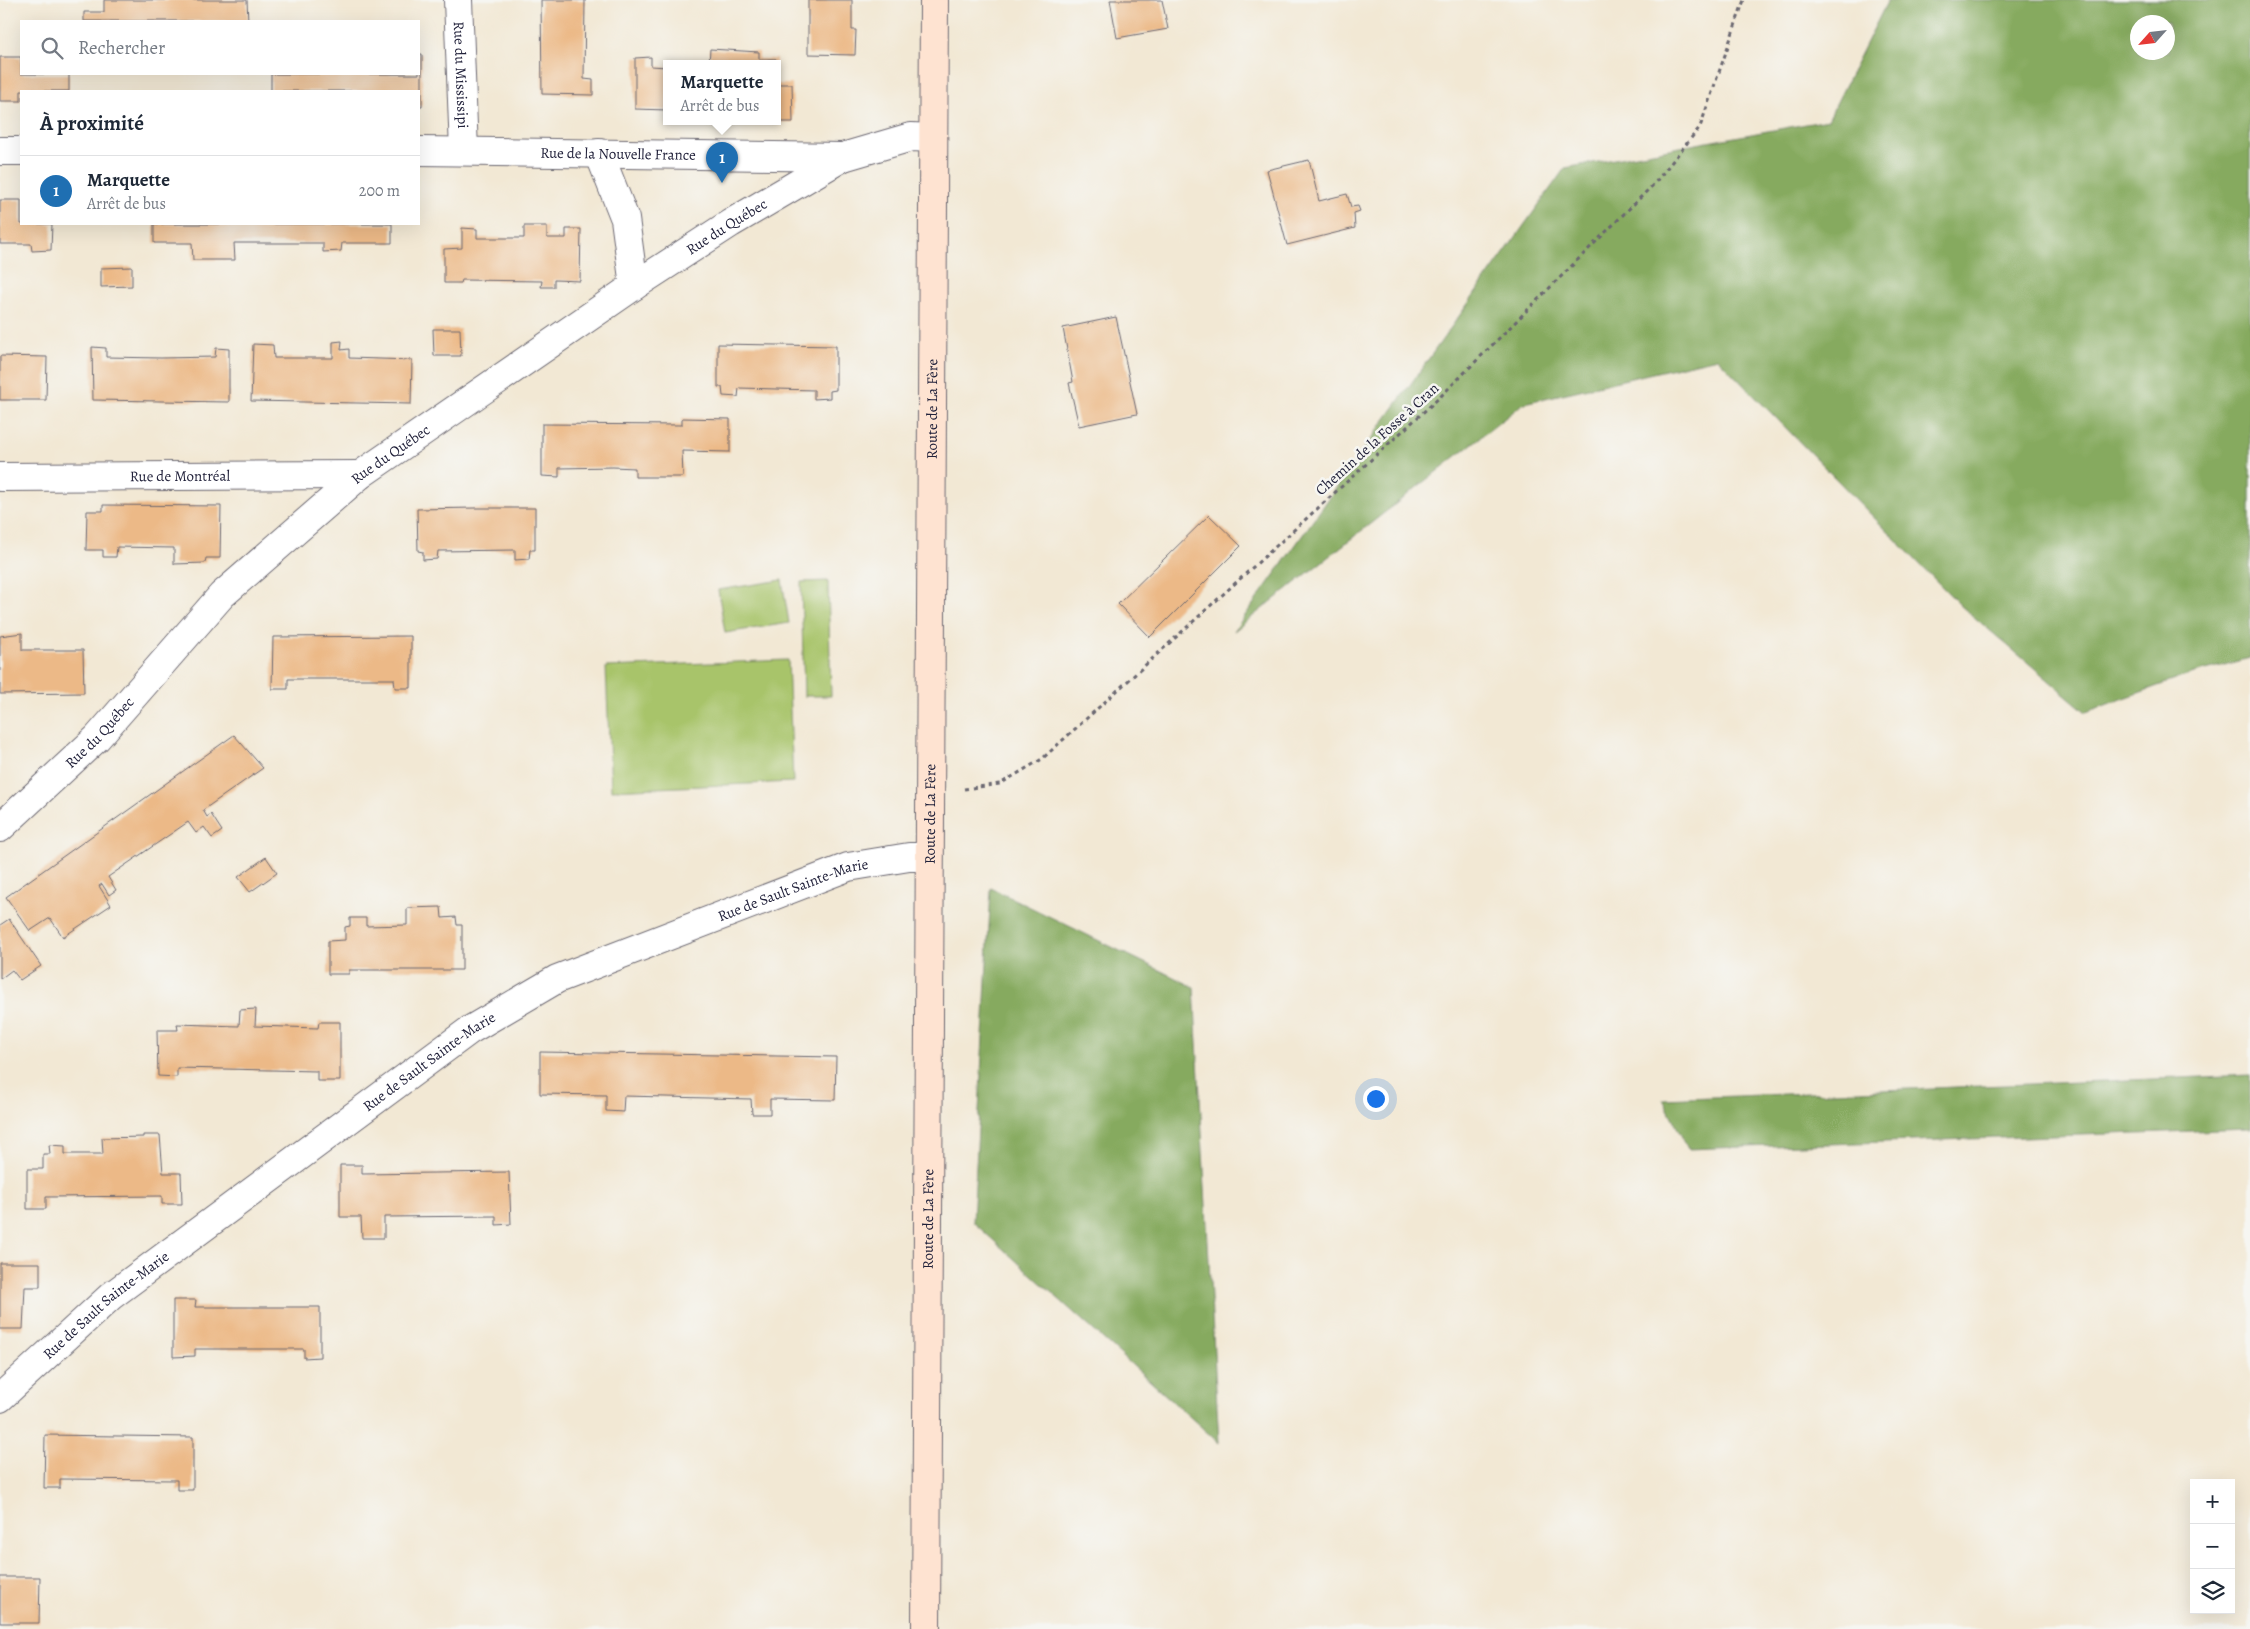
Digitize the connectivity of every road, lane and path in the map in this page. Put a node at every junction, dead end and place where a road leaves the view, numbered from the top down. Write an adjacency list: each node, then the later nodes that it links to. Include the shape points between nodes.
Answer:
1 (458, 0): 8 (street, Rue du Mississipi)
2 (934, 0): 4 (main road, Route de La Fère)
3 (1744, 0): 14 (path, Chemin de la Fosse à Cran, via 1700,126 1654,184 1440,397 1042,759 1000,784)
4 (933, 138): 10 (street, Rue de la Nouvelle France, via 912,137); 14 (main road, Route de La Fère)
5 (0, 151): 6 (street)
6 (20, 151)
7 (420, 151): 8 (street, Rue de la Nouvelle France)
8 (464, 151): 9 (street, Rue de la Nouvelle France)
9 (599, 153): 10 (street, Rue de la Nouvelle France); 11 (street, via 625,219)
10 (843, 157): 11 (street, Rue du Québec, via 731,223)
11 (634, 286): 12 (street, Rue du Québec)
12 (360, 475): 13 (street, Rue de Montréal); 15 (street, Rue du Québec, via 222,595 97,738)
13 (0, 477)
14 (929, 794): 16 (main road, Route de La Fère)
15 (0, 828)
16 (929, 857): 17 (street, Rue de Sault Sainte-Marie, via 848,867 557,979 470,1030 111,1296); 18 (main road, Route de La Fère)
17 (0, 1398)
18 (926, 1629)

